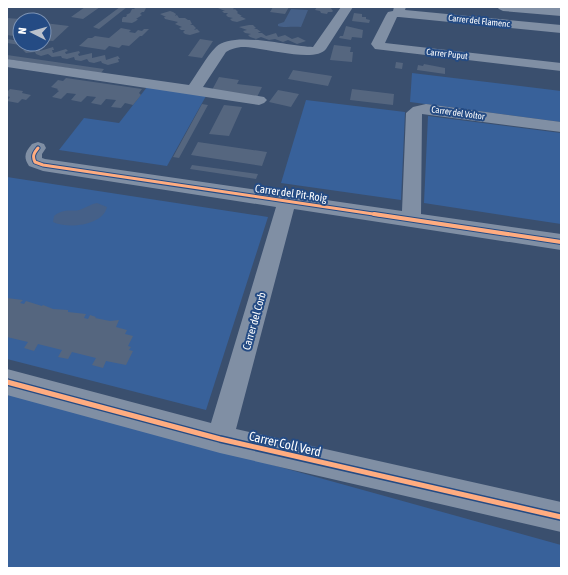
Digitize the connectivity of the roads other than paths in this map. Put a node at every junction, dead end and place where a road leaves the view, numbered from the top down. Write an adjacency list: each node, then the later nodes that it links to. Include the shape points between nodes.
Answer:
1 (347, 7): 8 (street, via 316,51 246,43 225,46)
2 (502, 7): 4 (street)
3 (399, 10): 5 (street, Carrer del Flamenc); 7 (street, Carrer Puput, via 392,15 378,44 380,46)
4 (561, 12)
5 (561, 29)
6 (7, 63): 8 (street)
7 (561, 67)
8 (193, 91): 9 (street)
9 (259, 100)
10 (561, 127): 13 (street, Carrer del Voltor, via 418,110 414,113)
11 (38, 148): 12 (street, Carrer del Pit-Roig, via 33,158 35,162 43,165)
12 (287, 202): 13 (street, Carrer del Pit-Roig); 16 (street, Carrer del Corb)
13 (411, 220): 14 (street, Carrer del Pit-Roig)
14 (561, 242)
15 (7, 382): 16 (street, Carrer Coll Verd)
16 (220, 439): 17 (street, Carrer Coll Verd)
17 (561, 517)

